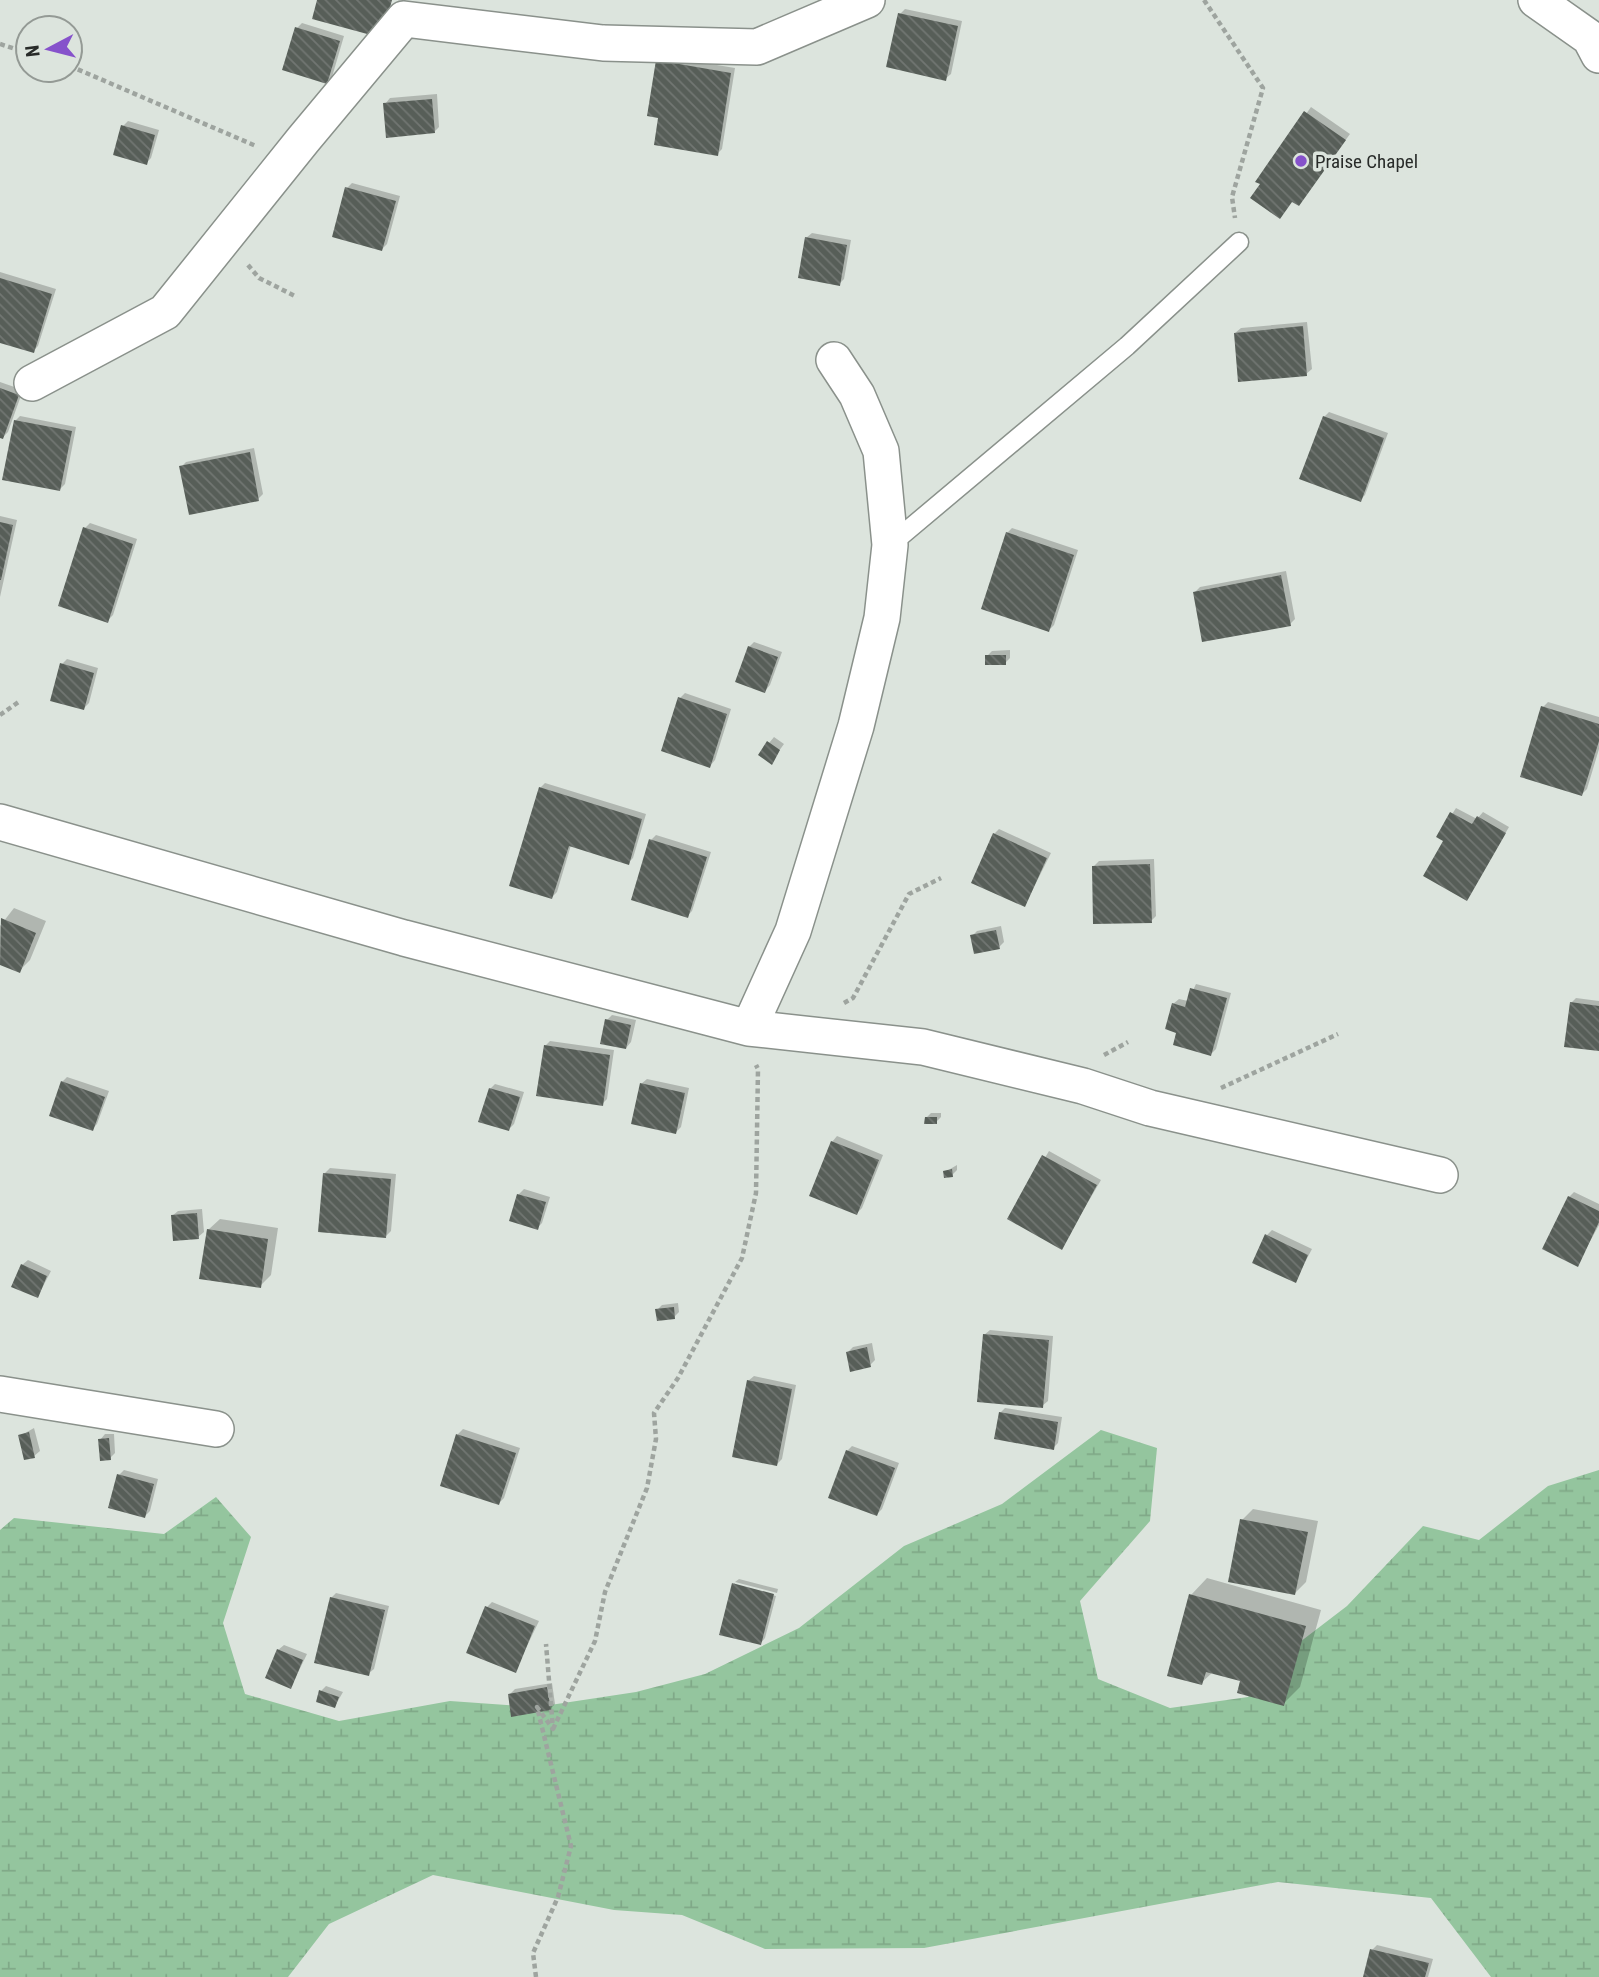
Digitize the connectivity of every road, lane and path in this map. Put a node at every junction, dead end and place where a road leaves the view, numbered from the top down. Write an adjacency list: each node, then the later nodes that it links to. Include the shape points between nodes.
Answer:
1 (867, 0): 6 (street, via 757,47 603,43 404,19)
2 (1204, 0): 8 (path, via 1263,88 1232,197)
3 (1536, 0): 4 (street, via 1590,38)
4 (1599, 55)
5 (84, 72): 6 (path, via 230,132)
6 (288, 163): 7 (street)
7 (223, 239): 9 (path, via 259,278); 11 (street, via 165,312)
8 (1239, 242): 12 (lane, via 1127,346)
9 (297, 298)
10 (835, 360): 12 (street, via 858,395 881,451)
11 (32, 383)
12 (890, 545): 17 (street, via 882,618 856,726 793,931)
13 (20, 701): 14 (path)
14 (0, 716)
15 (0, 822): 17 (street, via 404,938)
16 (941, 878): 18 (path, via 909,894 853,998)
17 (739, 1025): 18 (street); 25 (path, via 758,1069 756,1193 742,1258 678,1378 654,1413 656,1439 648,1488 605,1592 595,1641)
18 (801, 1034): 21 (street, via 923,1047 1083,1086 1150,1108)
19 (1338, 1034): 20 (path)
20 (1217, 1090)
21 (1440, 1175)
22 (0, 1394): 23 (street)
23 (216, 1429)
24 (547, 1644): 25 (path)
25 (554, 1729): 26 (path, via 537,1707 571,1846 558,1898 533,1953)
26 (536, 1977)

